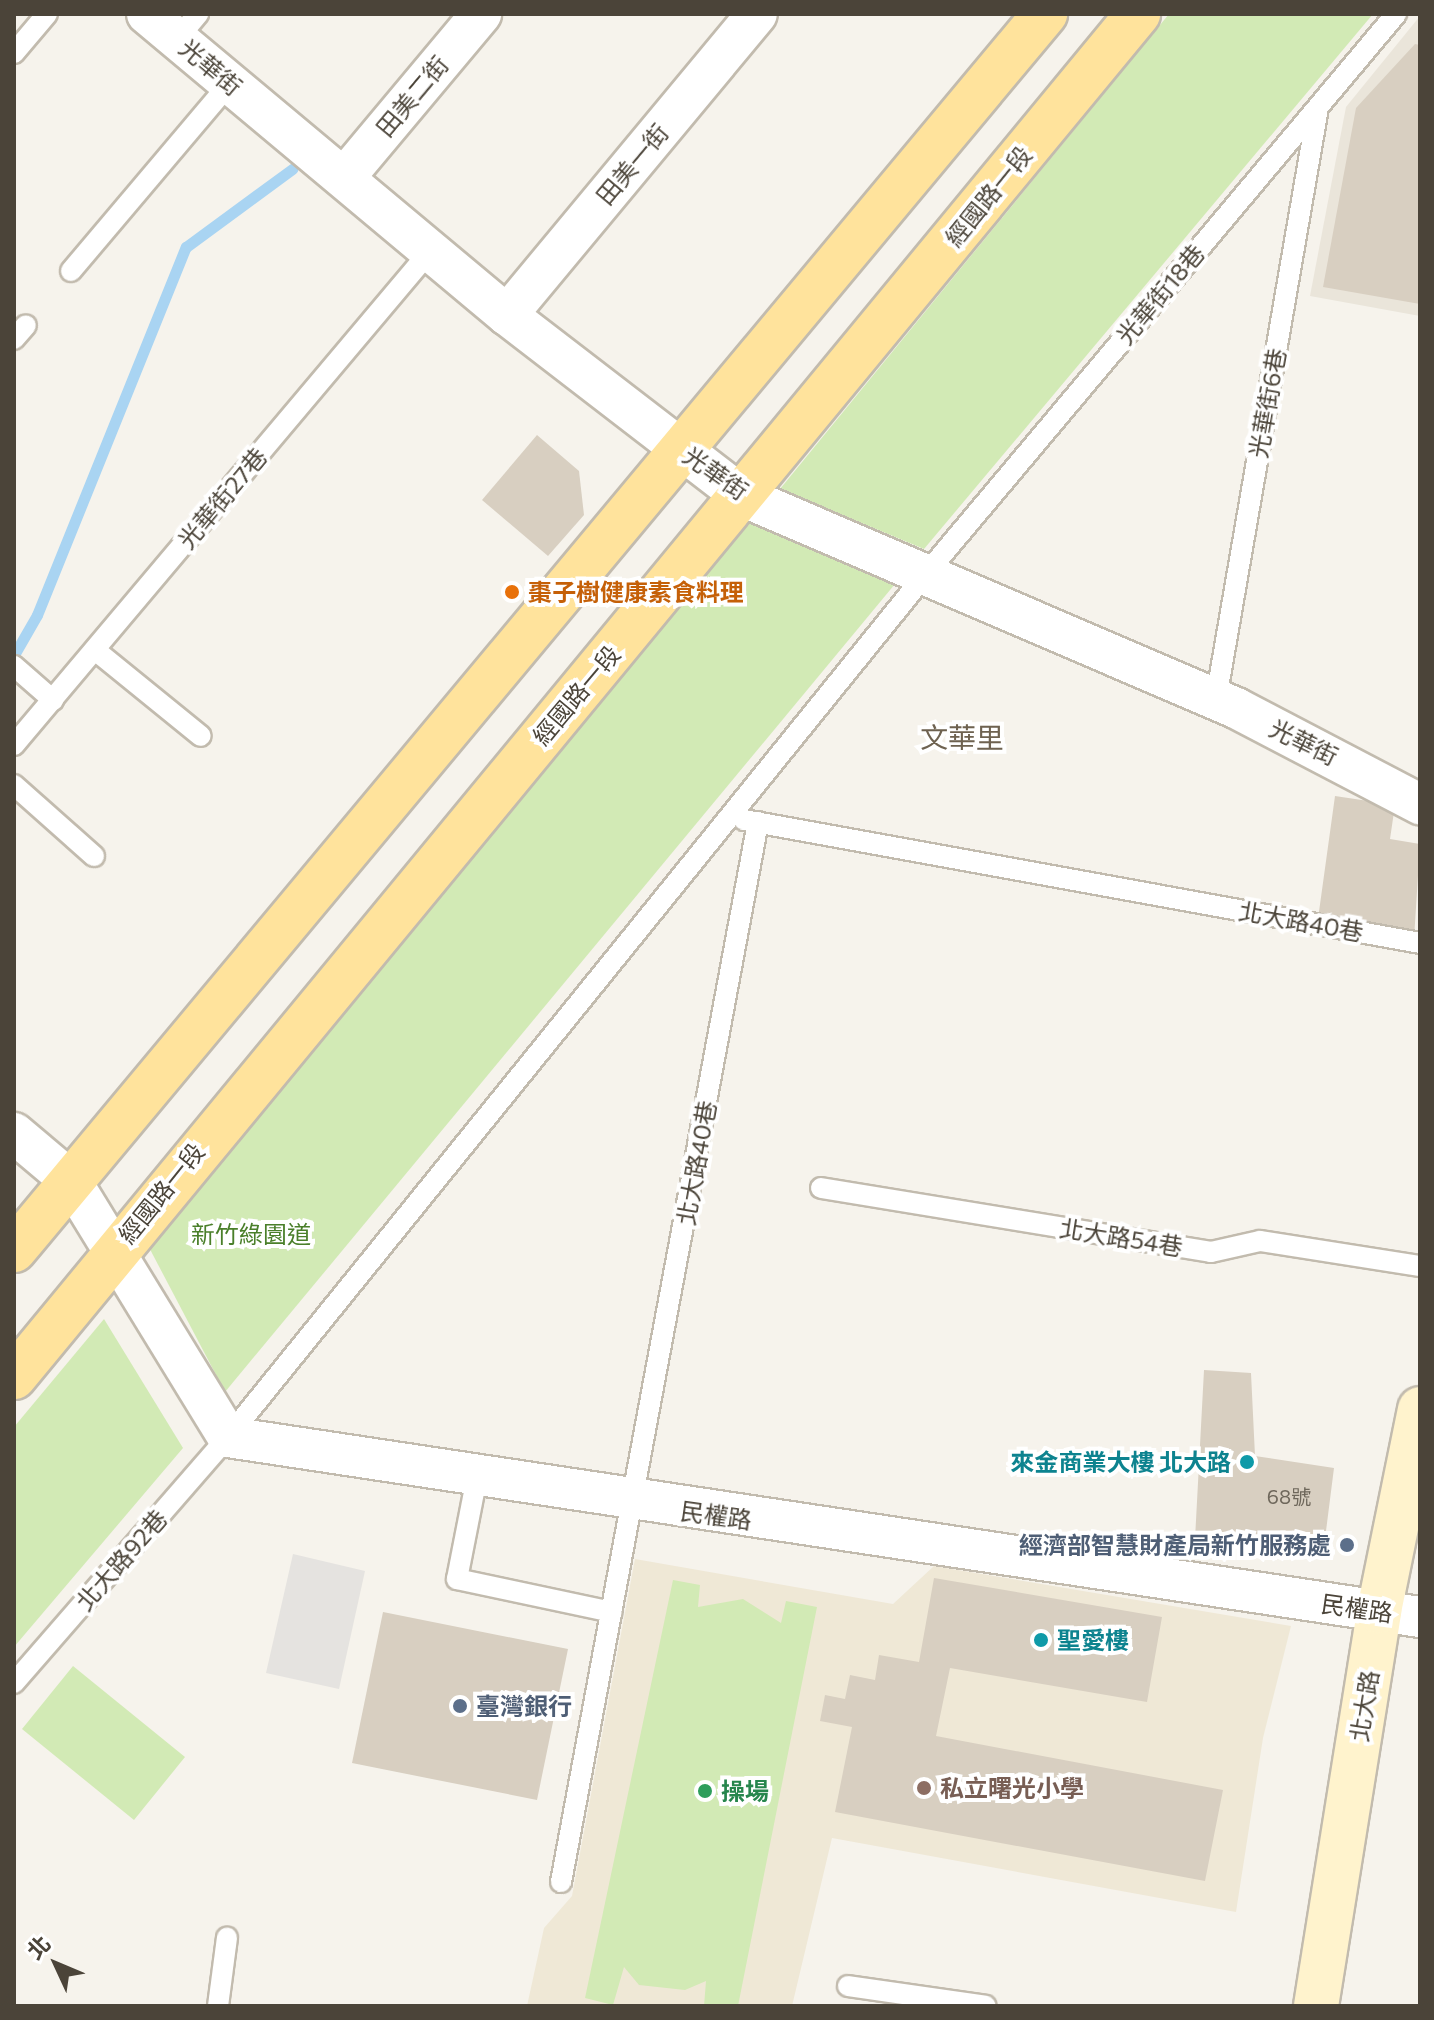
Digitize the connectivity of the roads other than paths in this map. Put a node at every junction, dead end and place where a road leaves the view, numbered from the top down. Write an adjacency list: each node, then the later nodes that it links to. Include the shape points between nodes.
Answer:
1 (47, 14): 9 (lane)
2 (147, 14): 8 (street, 光華街)
3 (481, 14): 12 (street, 田美二街)
4 (757, 14): 15 (street, 田美一街)
5 (1045, 14): 16 (main road)
6 (1138, 14): 17 (main road, 經國路一段)
7 (1396, 14): 11 (lane, 光華街18巷)
8 (188, 27): 10 (street, 光華街)
9 (14, 53)
10 (230, 83): 12 (street, 光華街); 14 (lane)
11 (1318, 107): 18 (lane, 光華街18巷); 21 (lane, 光華街6巷)
12 (344, 178): 13 (street, 光華街)
13 (431, 250): 15 (street, 光華街); 19 (lane, 光華街27巷)
14 (71, 271)
15 (507, 315): 16 (street, 光華街)
16 (684, 451): 17 (street, 光華街); 32 (main road)
17 (742, 496): 18 (street, 光華街); 35 (main road, 經國路一段)
18 (925, 575): 21 (street, 光華街); 27 (lane, 光華街18巷)
19 (95, 650): 22 (lane, 光華街27巷); 23 (lane)
20 (14, 666): 22 (lane)
21 (1216, 699): 26 (street, 光華街)
22 (53, 700): 24 (lane, 光華街27巷)
23 (201, 736)
24 (14, 745)
25 (14, 785): 29 (lane)
26 (1420, 804)
27 (732, 818): 28 (lane, 北大路40巷); 39 (lane, 北大路92巷)
28 (758, 822): 30 (lane, 北大路40巷); 41 (lane, 北大路40巷)
29 (94, 856)
30 (1420, 943)
31 (14, 1133): 32 (street)
32 (71, 1181): 34 (main road); 35 (street)
33 (821, 1188): 36 (lane, 北大路54巷, via 1211,1252 1260,1241)
34 (14, 1250)
35 (112, 1253): 37 (main road, 經國路一段); 39 (street)
36 (1420, 1266)
37 (14, 1377)
38 (1420, 1409): 43 (street, 北大路)
39 (228, 1437): 40 (street, 民權路); 44 (lane, 北大路92巷)
40 (477, 1477): 41 (street, 民權路); 42 (lane, via 457,1579)
41 (634, 1503): 42 (lane, 北大路40巷); 43 (street, 民權路)
42 (612, 1612): 45 (lane, 北大路40巷)
43 (1400, 1614): 50 (street, 北大路)
44 (14, 1683)
45 (561, 1882)
46 (227, 1938): 48 (lane)
47 (848, 1986): 49 (lane)
48 (218, 2006)
49 (986, 2006)
50 (1316, 2006)

